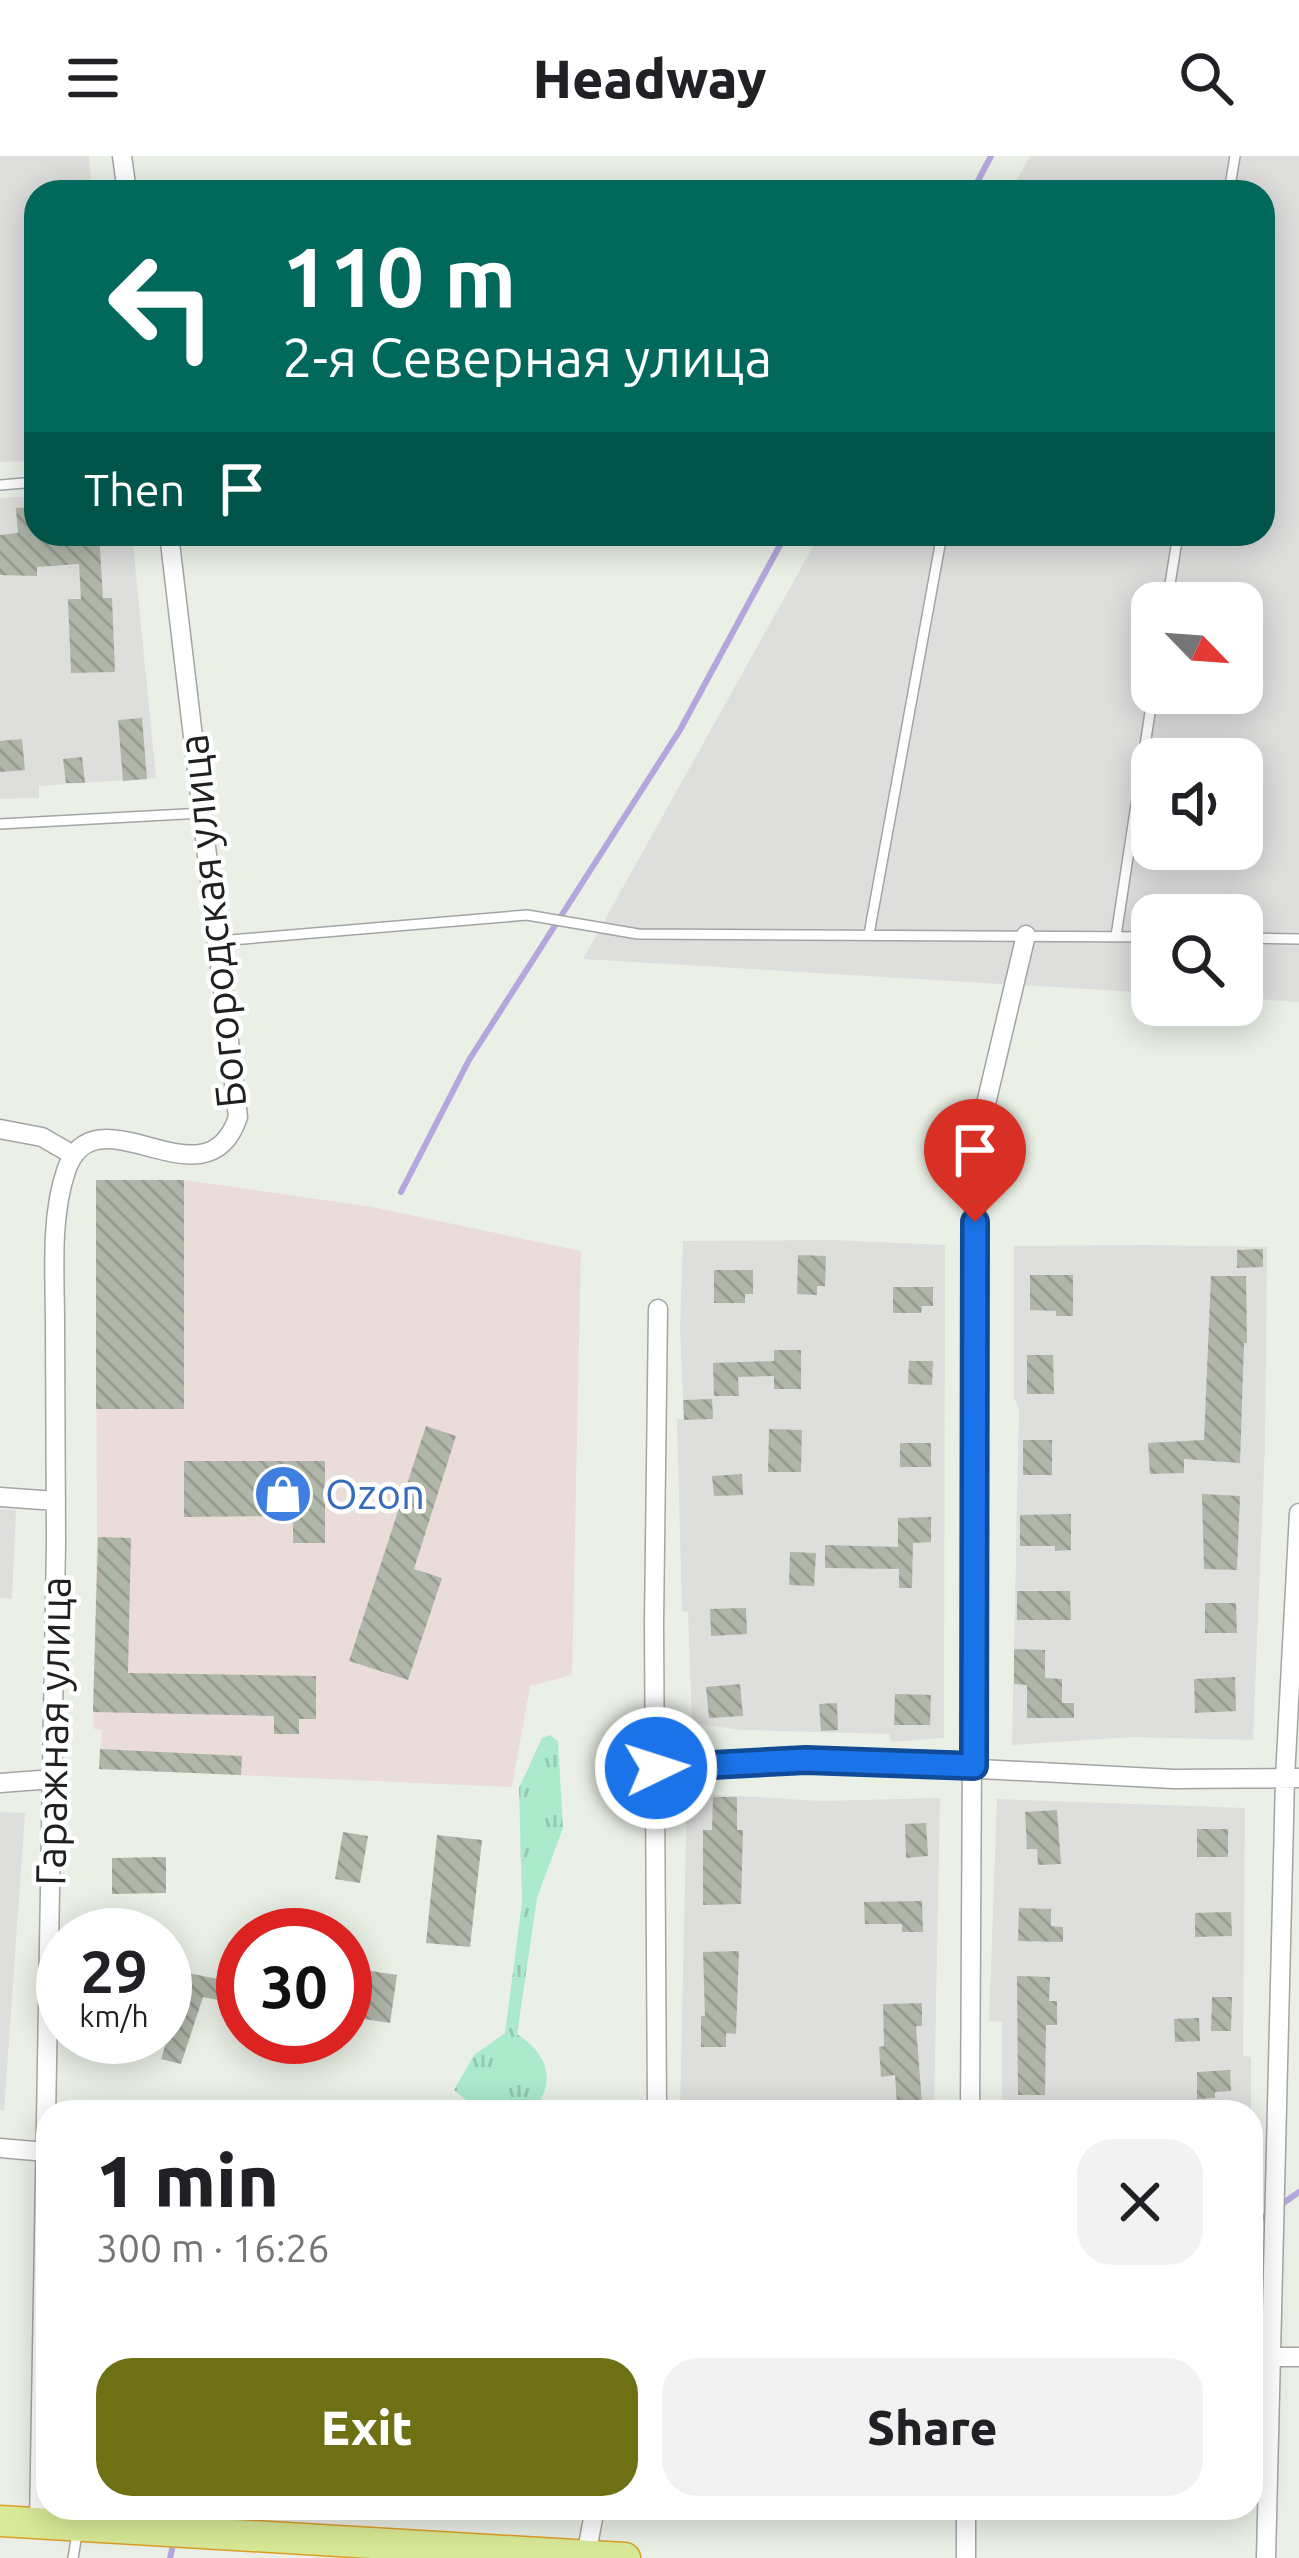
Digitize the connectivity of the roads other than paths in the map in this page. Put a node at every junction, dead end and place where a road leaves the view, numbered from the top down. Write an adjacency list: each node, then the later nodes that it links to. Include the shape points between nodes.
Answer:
1 (170, 546): 6 (street, Богородская улица)
2 (940, 546): 8 (lane)
3 (1176, 546): 4 (lane)
4 (1170, 582)
5 (1151, 714): 10 (lane)
6 (203, 813): 7 (lane); 14 (street, Богородская улица)
7 (0, 824)
8 (869, 934): 9 (lane); 14 (lane, via 638,934 527,915)
9 (1026, 935): 10 (lane); 22 (street, via 986,1108 975,1222)
10 (1117, 936): 11 (lane)
11 (1131, 936)
12 (1263, 938): 13 (lane)
13 (1299, 939)
14 (218, 941): 16 (street, Богородская улица, via 236,1088 233,1130 204,1155 98,1138)
15 (0, 1129): 16 (street)
16 (73, 1155): 19 (street, Гаражная улица, via 57,1217)
17 (658, 1309): 23 (street)
18 (0, 1497): 19 (street)
19 (56, 1501): 25 (street, Гаражная улица)
20 (1299, 1513): 21 (street)
21 (1298, 1562): 24 (street)
22 (974, 1766): 23 (street, via 806,1760); 24 (street); 30 (street)
23 (656, 1768): 29 (street)
24 (1292, 1778): 27 (street)
25 (52, 1779): 26 (street); 28 (street, Гаражная улица)
26 (0, 1783)
27 (1290, 1977): 33 (street)
28 (47, 2100)
29 (657, 2100)
30 (970, 2100)
31 (0, 2148): 32 (street)
32 (36, 2151)
33 (1276, 2168): 34 (street); 35 (street)
34 (1299, 2169)
35 (1271, 2357): 36 (street); 47 (street)
36 (1299, 2357)
37 (39, 2520): 41 (street, Гаражная улица)
38 (593, 2520): 43 (street)
39 (966, 2520): 46 (street)
40 (0, 2522): 41 (highway)
41 (39, 2525): 42 (highway)
42 (79, 2527): 43 (highway); 44 (lane)
43 (586, 2556): 45 (highway)
44 (73, 2558)
45 (625, 2558)
46 (966, 2558)
47 (1266, 2558)

